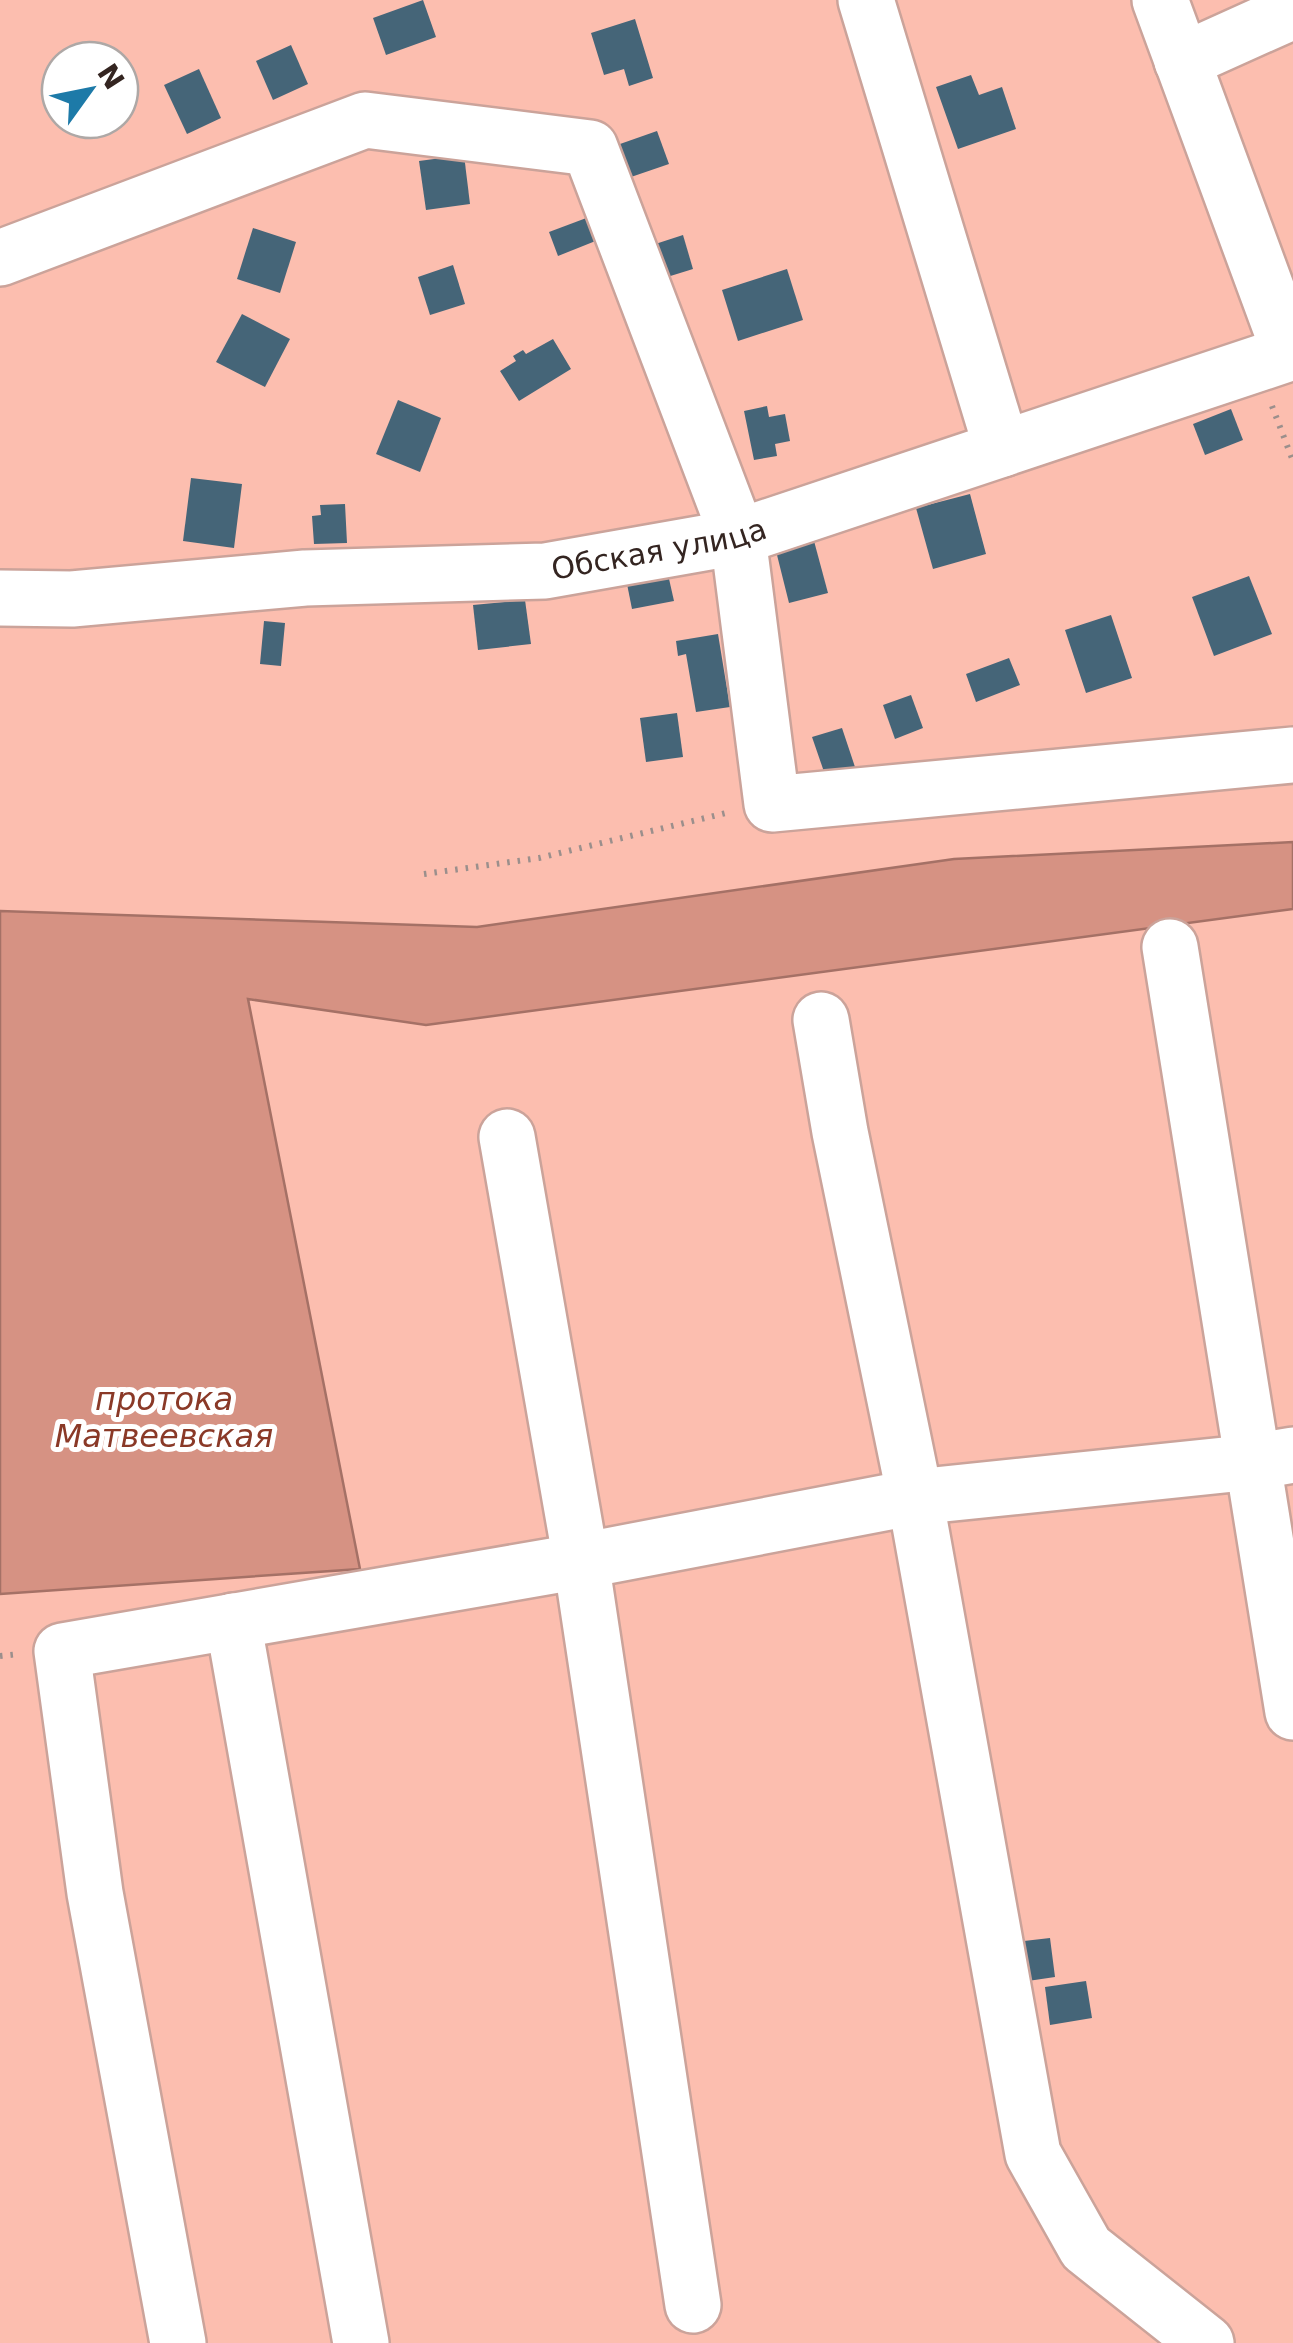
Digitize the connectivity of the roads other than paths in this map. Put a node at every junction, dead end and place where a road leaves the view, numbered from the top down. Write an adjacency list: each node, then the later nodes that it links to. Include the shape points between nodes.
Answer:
1 (866, 0): 7 (street)
2 (1160, 0): 4 (street)
3 (1293, 11): 4 (street)
4 (1182, 61): 6 (street)
5 (0, 258): 8 (street, via 364,120 590,148)
6 (1292, 352): 7 (street, Обская улица)
7 (1002, 449): 8 (street, Обская улица)
8 (738, 537): 9 (street, Обская улица, via 545,571); 10 (street, via 772,804)
9 (0, 598)
10 (1293, 755)
11 (1170, 947): 14 (street)
12 (821, 1020): 15 (street)
13 (507, 1137): 16 (street)
14 (1273, 1459): 15 (street); 18 (street)
15 (916, 1496): 16 (street); 22 (street, via 1032,2154 1086,2248)
16 (581, 1560): 17 (street); 19 (street)
17 (233, 1621): 20 (street, via 62,1651 94,1894); 21 (street)
18 (1293, 1712)
19 (693, 2305)
20 (178, 2343)
21 (361, 2343)
22 (1206, 2343)

